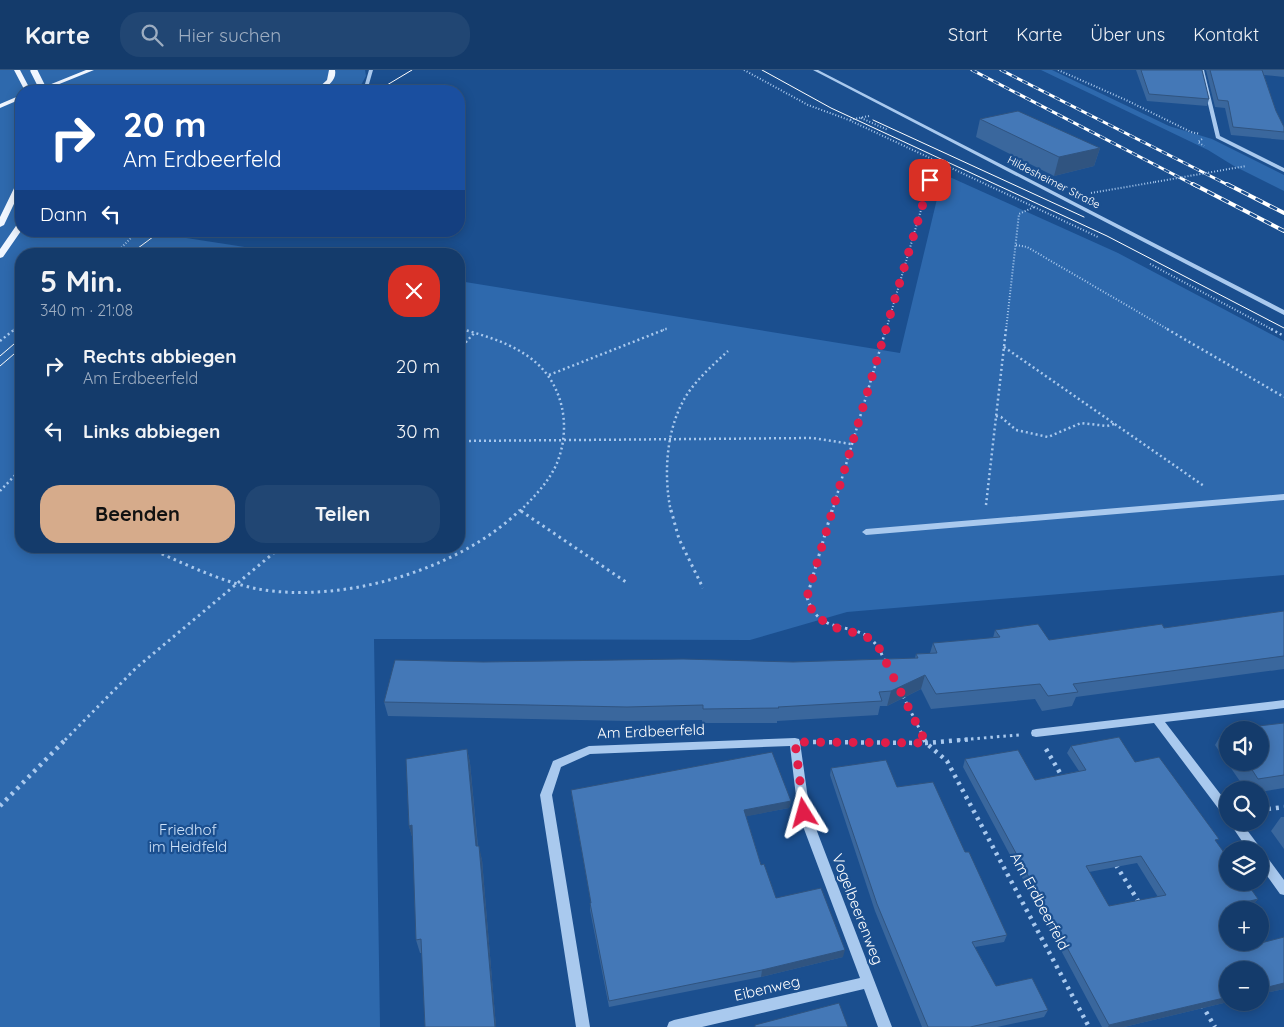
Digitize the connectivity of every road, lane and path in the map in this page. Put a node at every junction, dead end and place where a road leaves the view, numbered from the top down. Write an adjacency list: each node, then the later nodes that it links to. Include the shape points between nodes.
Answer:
1 (34, 70): 11 (main road, bridge)
2 (92, 70): 12 (main road)
3 (332, 70): 13 (main road, via 330,81)
4 (371, 70): 14 (street)
5 (744, 70): 21 (path, via 824,114)
6 (815, 70): 28 (street, Hildesheimer Straße)
7 (1058, 70): 23 (path, via 1191,132)
8 (1202, 70): 23 (street)
9 (19, 73): 10 (main road)
10 (25, 85)
11 (41, 85)
12 (52, 85)
13 (325, 85)
14 (366, 85)
15 (15, 98): 17 (main road)
16 (15, 100): 18 (main road)
17 (0, 102)
18 (0, 106)
19 (866, 116): 20 (path)
20 (860, 118): 21 (path); 22 (path)
21 (849, 120): 24 (path)
22 (888, 130)
23 (1218, 136): 26 (street)
24 (935, 162): 29 (path); 55 (path)
25 (1246, 166): 28 (path, bridge)
26 (1284, 170)
27 (15, 194): 30 (main road)
28 (1065, 199): 38 (street, Hildesheimer Straße)
29 (1034, 207): 33 (path); 34 (path, via 1019,214)
30 (0, 225)
31 (15, 234): 36 (main road)
32 (132, 237): 35 (path)
33 (1103, 240)
34 (1016, 246): 46 (path); 49 (path, via 1027,248)
35 (121, 248)
36 (0, 256)
37 (1146, 262): 43 (path)
38 (1284, 314)
39 (668, 328): 48 (path)
40 (15, 329): 44 (path)
41 (465, 330): 42 (path)
42 (475, 332): 45 (path); 48 (path, via 501,340 521,351)
43 (1284, 336)
44 (0, 341)
45 (465, 343)
46 (1003, 347): 50 (path); 51 (path)
47 (728, 351): 53 (path, via 698,380 684,399)
48 (549, 375): 52 (path, via 564,406)
49 (1284, 397)
50 (996, 416): 51 (path, via 1016,430 1048,437 1081,423); 61 (path, via 986,504)
51 (1115, 424): 59 (path)
52 (564, 440): 53 (path); 54 (path); 60 (path, via 559,461 550,478)
53 (670, 440): 55 (path, via 813,438); 69 (path, via 668,478 673,522)
54 (465, 441)
55 (851, 444): 70 (path, via 807,597 818,618 837,628 866,636 879,648)
56 (15, 476): 57 (path)
57 (0, 492)
58 (1284, 497): 59 (street)
59 (1227, 502): 61 (street)
60 (521, 511): 63 (path); 67 (path)
61 (994, 521): 62 (street)
62 (866, 532)
63 (465, 550)
64 (161, 553): 68 (path)
65 (274, 553): 68 (path)
66 (458, 553): 68 (path, via 409,573 323,591 276,592)
67 (626, 582)
68 (237, 584): 79 (path, via 136,668)
69 (703, 588)
70 (888, 665)
71 (900, 691): 76 (path)
72 (1284, 704): 73 (street)
73 (1157, 719): 74 (street); 78 (street)
74 (1036, 733): 76 (path); 77 (path)
75 (795, 742): 76 (path); 86 (street, Vogelbeerenweg, via 804,813); 88 (street, Am Erdbeerfeld, via 589,750 557,764 546,795)
76 (926, 743): 91 (path, Am Erdbeerfeld, via 947,761)
77 (1067, 784)
78 (1219, 801)
79 (0, 806)
80 (1284, 807): 81 (path)
81 (1269, 809)
82 (1113, 859): 85 (path)
83 (1269, 869): 84 (street)
84 (1284, 890)
85 (1144, 909)
86 (868, 982): 89 (street, Eibenweg); 90 (street, Vogelbeerenweg)
87 (1200, 1002): 92 (path)
88 (583, 1027)
89 (674, 1027)
90 (885, 1027)
91 (1089, 1027)
92 (1215, 1027)

